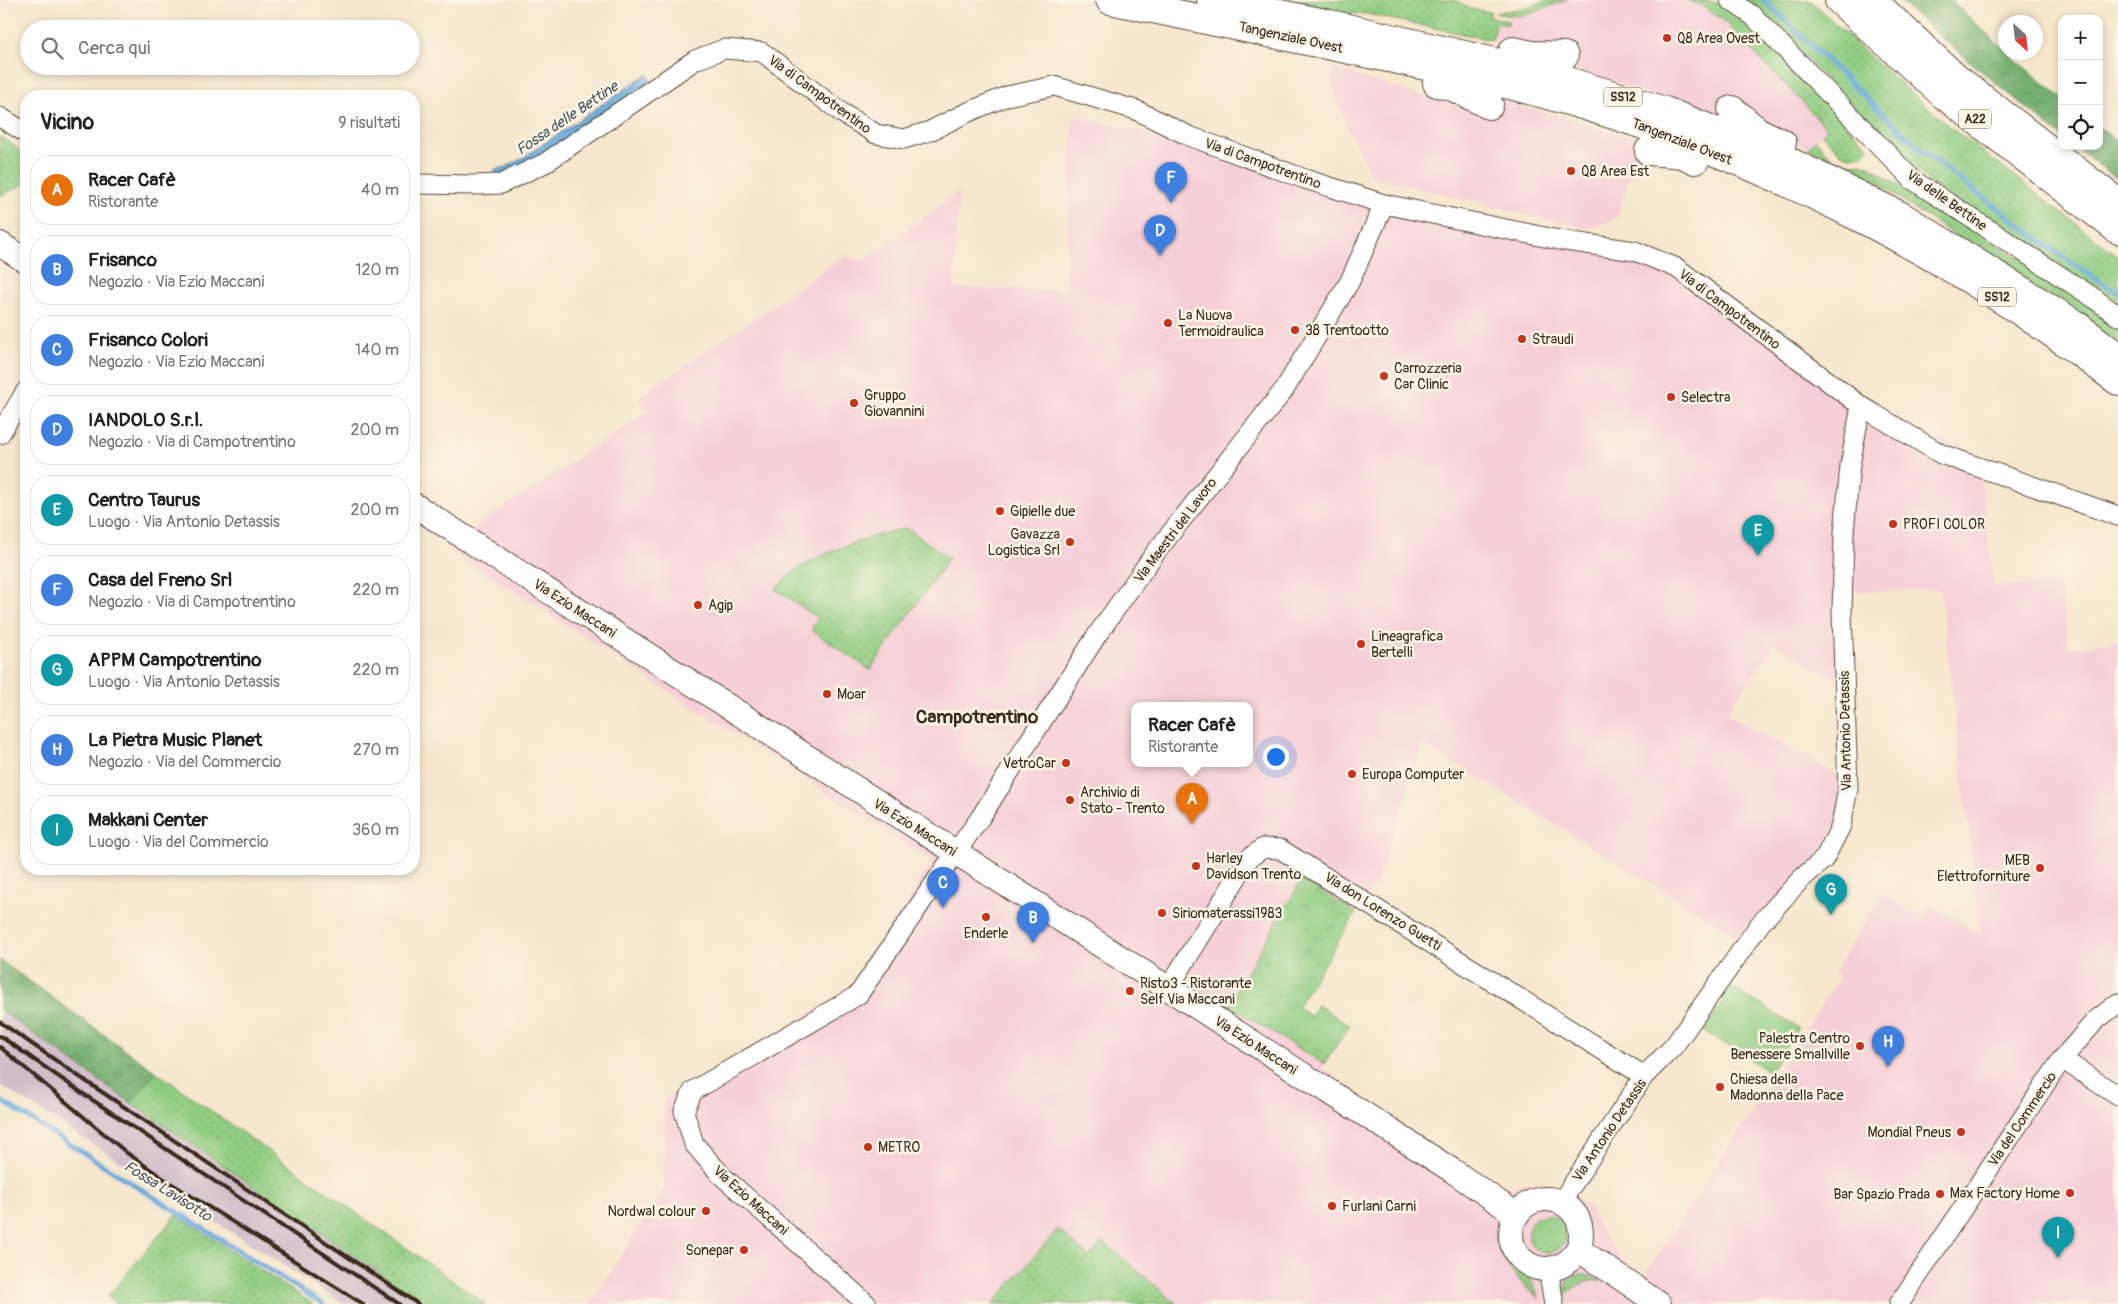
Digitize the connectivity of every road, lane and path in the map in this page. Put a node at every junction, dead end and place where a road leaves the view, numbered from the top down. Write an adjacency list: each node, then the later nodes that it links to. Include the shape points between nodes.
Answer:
1 (1110, 0): 6 (highway, Tangenziale Ovest / SS12)
2 (1211, 0): 6 (highway, Tangenziale Ovest / SS12)
3 (1730, 0): 21 (street, Via delle Bettine, via 1752,16 1913,180)
4 (1839, 0): 18 (highway, A22, via 1945,96)
5 (1872, 0): 14 (highway, A22, via 1956,77)
6 (1327, 34): 7 (highway, via 1370,21 1532,55); 8 (highway, via 1349,62 1451,86); 16 (highway, Tangenziale Ovest / SS12, via 1538,72 1665,111 1778,156); 17 (highway, Tangenziale Ovest / SS12, via 1649,127 1765,172)
7 (1564, 56)
8 (1489, 105)
9 (1732, 110): 16 (highway, via 1757,131 1869,184)
10 (0, 117): 11 (street)
11 (20, 129)
12 (1649, 151): 17 (highway, via 1683,154 1823,214)
13 (420, 184): 15 (street, Via di Campotrentino, via 476,186 501,184 515,178 545,163 695,60 724,49 762,52 876,134 904,139 930,131 1006,96 1054,86 1136,110 1189,136)
14 (2118, 202)
15 (1384, 204): 25 (street, Via di Campotrentino, via 1559,240 1634,250 1677,268); 29 (street, Via Maestri del Lavoro, via 1350,281 1284,390 1156,552 1097,635)
16 (1901, 216): 22 (highway, Tangenziale Ovest / SS12, via 2075,324)
17 (1870, 221): 23 (highway, Tangenziale Ovest / SS12, via 1984,288)
18 (2118, 230)
19 (0, 244): 20 (street)
20 (20, 257)
21 (2118, 316)
22 (2118, 357)
23 (2118, 381)
24 (20, 401): 26 (street)
25 (1861, 406): 28 (street, Via di Campotrentino, via 1940,454); 33 (street, Via Antonio Detassis, via 1850,465 1844,533 1842,612 1848,788 1841,826 1824,859 1760,924 1674,1046)
26 (0, 434)
27 (420, 509): 29 (street, Via Ezio Maccani)
28 (2118, 516)
29 (952, 859): 30 (street, Via Ezio Maccani); 39 (street, Via Ezio Maccani, via 858,995 693,1091 684,1111 694,1144 721,1175)
30 (1168, 989): 33 (street, Via don Lorenzo Guetti, via 1249,858 1263,848 1280,849); 36 (street, Via Ezio Maccani)
31 (2118, 1003): 32 (street, Via del Commercio, via 2095,1021)
32 (2062, 1059): 34 (street, Via del Commercio); 42 (street, Via del Commercio)
33 (1644, 1076): 35 (street, Via Antonio Detassis)
34 (2118, 1096)
35 (1561, 1202): 36 (street, via 1539,1200 1528,1204); 37 (street, via 1574,1212 1580,1223)
36 (1517, 1215): 38 (street, via 1512,1231 1516,1250 1529,1264)
37 (1578, 1248): 38 (street, via 1566,1262); 41 (street)
38 (1548, 1268): 40 (street)
39 (868, 1304)
40 (1554, 1304)
41 (1659, 1304)
42 (1899, 1304)

